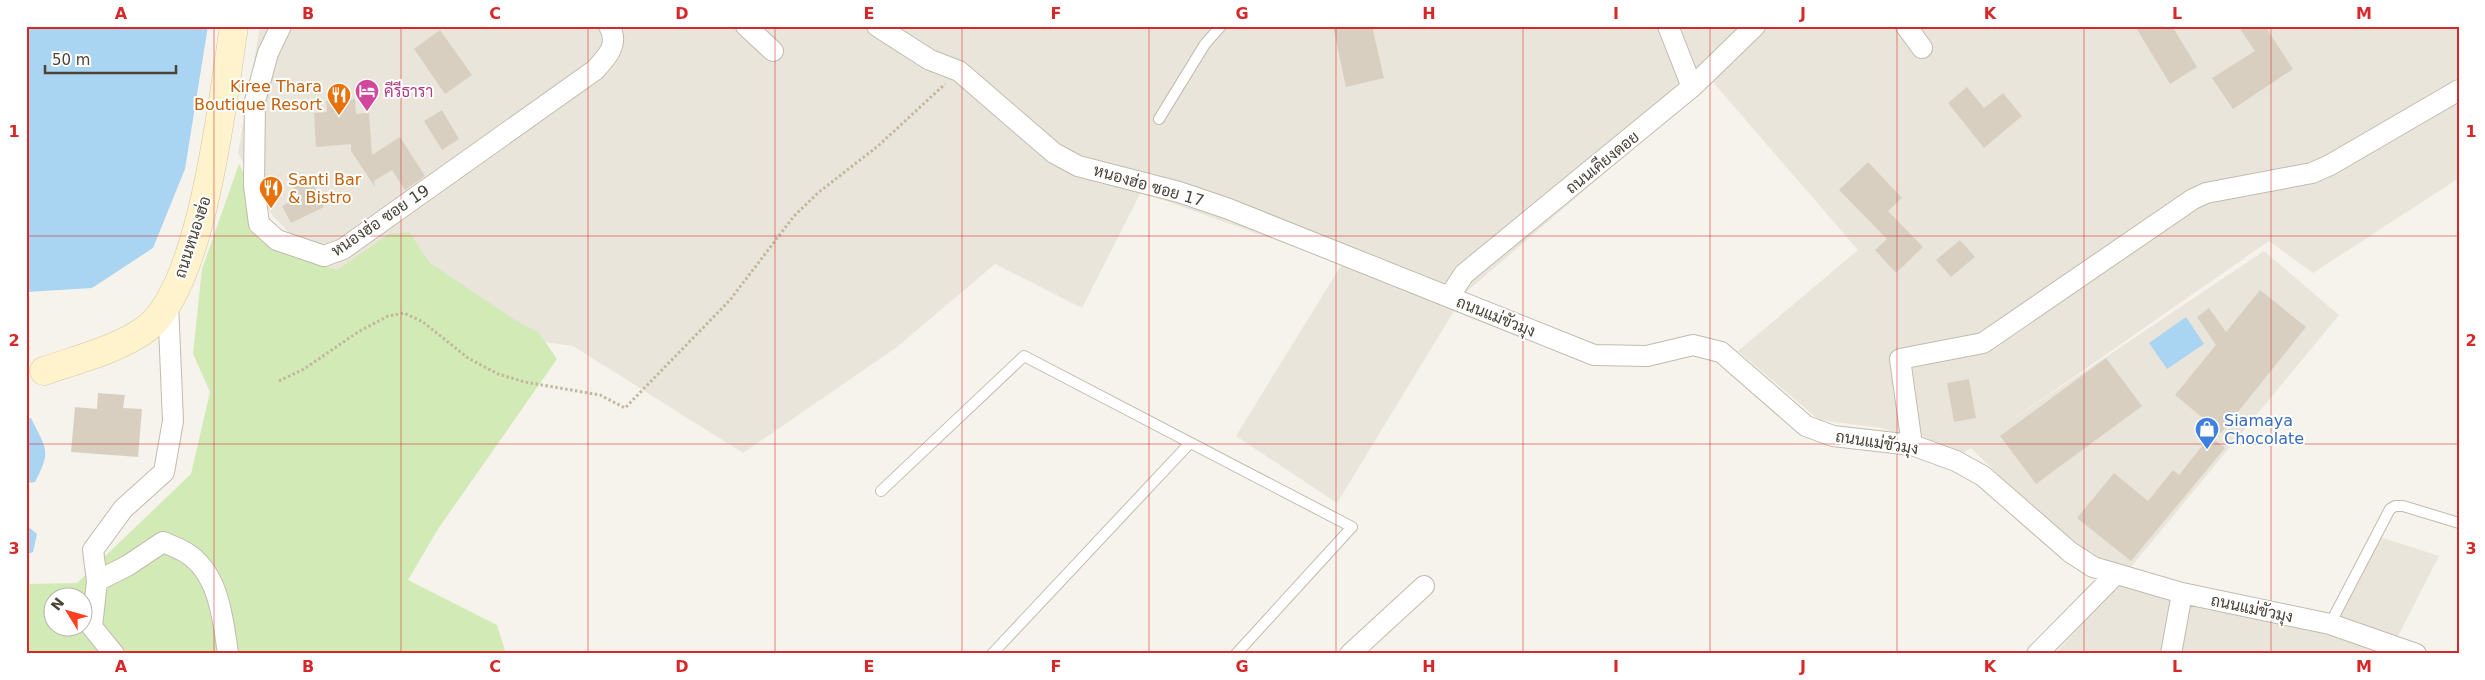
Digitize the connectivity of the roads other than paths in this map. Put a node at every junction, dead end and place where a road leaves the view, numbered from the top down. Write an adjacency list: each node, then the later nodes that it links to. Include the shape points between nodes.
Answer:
1 (234, 26): 16 (street, ถนนหนองฮ่อ, via 210,184 184,269)
2 (281, 26): 3 (street, หนองฮ่อ ซอย 19, via 268,53 255,101 254,185 259,224 276,240 324,256 343,249 595,70 611,53 614,34)
3 (609, 26)
4 (746, 26): 11 (street)
5 (877, 26): 15 (street, หนองฮ่อ ซอย 17, via 930,60 959,72 1054,153 1078,166 1179,192)
6 (1221, 26): 14 (lane, via 1205,44)
7 (1668, 26): 12 (street)
8 (1755, 26): 12 (street, ถนนเคียงดอย)
9 (1906, 26): 10 (street)
10 (1922, 48)
11 (773, 51)
12 (1692, 87): 15 (street, ถนนเคียงดอย, via 1464,274)
13 (2459, 90): 19 (street, via 2330,166 2312,173 2206,193 2193,199 1983,343 1900,359)
14 (1159, 119)
15 (1449, 297): 19 (street, ถนนแม่ขัวมุง, via 1594,355 1647,356 1693,345 1721,352 1806,426 1833,436)
16 (168, 303): 17 (street, ถนนหนองฮ่อ, via 148,328 123,342); 23 (street, via 173,422 164,472 123,509 93,550)
17 (35, 373)
18 (1190, 443): 20 (lane, via 1024,356); 29 (lane); 30 (lane, via 1352,528)
19 (1912, 445): 22 (street, ถนนแม่ขัวมุง, via 1956,461 1982,476 2070,552 2093,567)
20 (881, 491)
21 (2459, 523): 26 (lane, via 2403,506 2390,509)
22 (2114, 575): 25 (street, ถนนแม่ขัวมุง); 32 (street)
23 (97, 581): 27 (street, via 92,627); 28 (street, via 163,542 186,552 205,571 221,609)
24 (1424, 586): 31 (street)
25 (2182, 593): 26 (street, ถนนแม่ขัวมุง); 33 (street)
26 (2330, 624): 34 (street, ถนนแม่ขัวมุง)
27 (114, 654)
28 (228, 654)
29 (992, 654)
30 (1236, 654)
31 (1350, 654)
32 (2037, 654)
33 (2171, 654)
34 (2416, 654)

